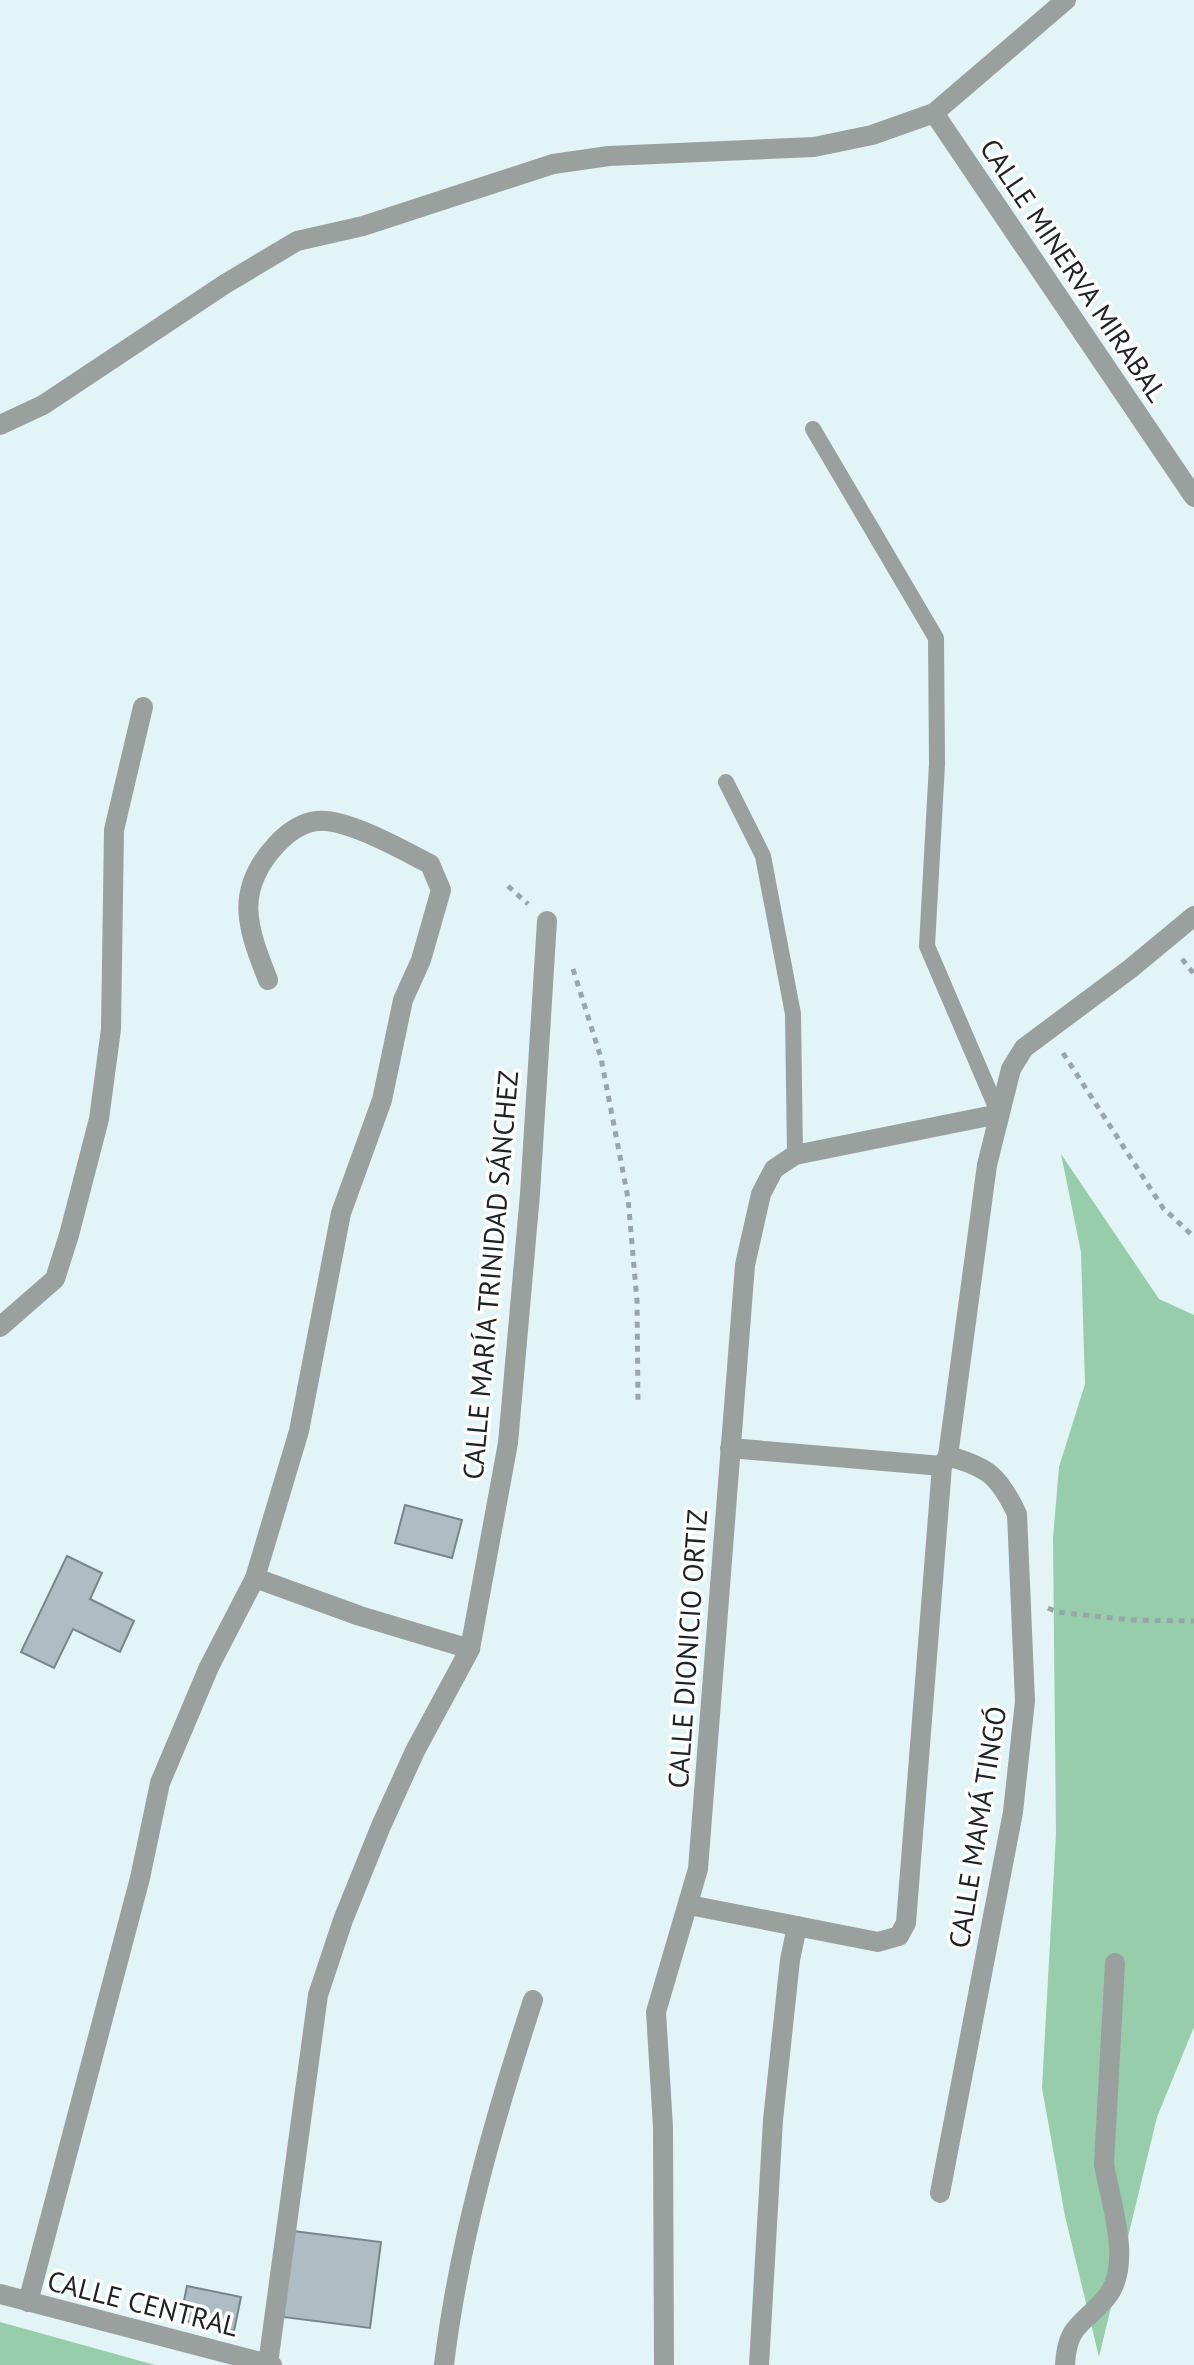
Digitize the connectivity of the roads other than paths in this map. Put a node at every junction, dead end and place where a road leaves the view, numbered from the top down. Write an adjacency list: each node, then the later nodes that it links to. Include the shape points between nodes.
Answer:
1 (1066, 0): 2 (street)
2 (934, 113): 3 (street, via 872,135 814,147 609,156 553,164 363,226 297,241 43,405); 5 (street, CALLE MINERVA MIRABAL)
3 (0, 425)
4 (813, 429): 11 (lane, via 936,638 937,764 927,946)
5 (1194, 497)
6 (143, 707): 13 (street, via 114,830 111,1029 99,1119 55,1279)
7 (726, 782): 12 (lane, via 763,856 793,1014)
8 (1194, 916): 11 (street, via 1024,1048 1011,1069)
9 (547, 921): 17 (street, CALLE MARÍA TRINIDAD SÁNCHEZ, via 508,1443)
10 (268, 980): 16 (street, via 252,939 248,890 262,860 289,831 318,820 355,828 430,864 441,890 403,1000 382,1100 341,1213 299,1431)
11 (999, 1114): 12 (street); 15 (street, via 987,1165)
12 (795, 1155): 14 (street, CALLE DIONICIO ORTIZ, via 774,1169 761,1194 745,1265)
13 (0, 1327)
14 (730, 1448): 15 (street, CALLE MAMÁ TINGÓ); 18 (street, CALLE DIONICIO ORTIZ, via 698,1869)
15 (945, 1461): 19 (street, via 906,1923 899,1936 878,1942); 22 (street, CALLE MAMÁ TINGÓ, via 975,1464 992,1474 1017,1514 1025,1701 1013,1812)
16 (255, 1578): 17 (street); 24 (street, via 209,1667 160,1783 140,1878)
17 (470, 1649): 25 (street, CALLE MARÍA TRINIDAD SÁNCHEZ, via 381,1826 318,1995)
18 (689, 1905): 19 (street); 27 (street, CALLE DIONICIO ORTIZ, via 656,2012 663,2127)
19 (797, 1926): 28 (street, via 773,2120)
20 (1115, 1963): 29 (street, via 1104,2164 1117,2219 1119,2264 1107,2297 1081,2320 1066,2344)
21 (533, 2000): 26 (street, via 474,2200)
22 (940, 2193)
23 (0, 2294): 24 (street, CALLE CENTRAL)
24 (28, 2302): 25 (street, CALLE CENTRAL)
25 (270, 2365)
26 (444, 2365)
27 (664, 2365)
28 (759, 2365)
29 (1065, 2365)

